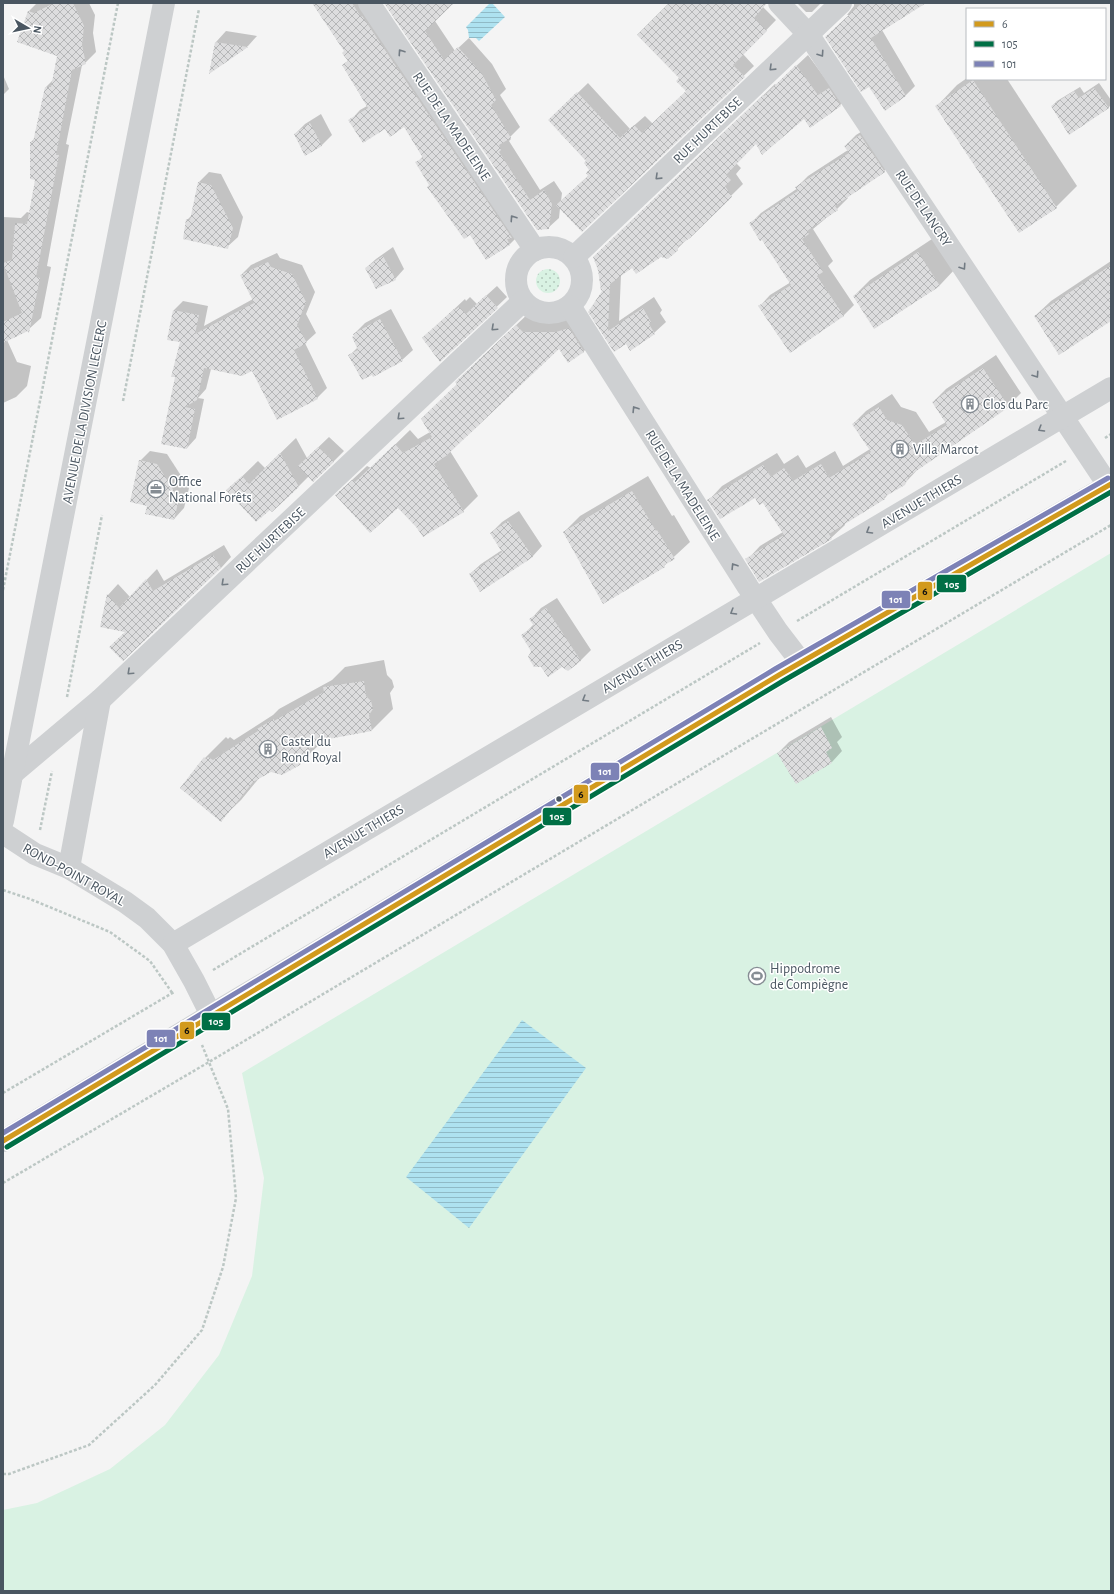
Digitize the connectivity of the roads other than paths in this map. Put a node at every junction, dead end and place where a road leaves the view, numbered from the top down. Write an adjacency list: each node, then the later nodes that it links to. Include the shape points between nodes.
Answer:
1 (164, 3): 16 (street, AVENUE DE LA DIVISION LECLERC)
2 (369, 3): 6 (street, RUE DE LA MADELEINE, one-way to 2)
3 (779, 3): 5 (street, RUE DE LANCRY)
4 (841, 3): 5 (street, RUE HURTEBISE)
5 (808, 34): 7 (street, RUE HURTEBISE, one-way to 7); 11 (street, RUE DE LANCRY, one-way to 11)
6 (535, 250): 7 (street, via 556,247); 8 (street, via 520,263 517,273 518,292)
7 (574, 257): 9 (street, via 583,277 578,298)
8 (523, 301): 9 (street, via 531,308 550,314 561,312); 15 (street, RUE HURTEBISE, one-way to 15)
9 (570, 306): 13 (street, RUE DE LA MADELEINE, one-way to 9)
10 (1111, 388): 11 (street, AVENUE THIERS)
11 (1063, 416): 12 (street, RUE DE LANCRY, via 1084,450); 13 (street, AVENUE THIERS, one-way to 13)
12 (1110, 484): 14 (street)
13 (756, 598): 14 (street, RUE DE LA MADELEINE); 20 (street, AVENUE THIERS, one-way to 20)
14 (801, 662): 21 (street)
15 (100, 700): 16 (street, RUE HURTEBISE); 19 (street)
16 (12, 774): 17 (street, AVENUE DE LA DIVISION LECLERC)
17 (3, 821)
18 (3, 833): 19 (street, ROND-POINT ROYAL, via 35,854)
19 (69, 868): 20 (street, ROND-POINT ROYAL, via 147,918)
20 (173, 944): 21 (street, ROND-POINT ROYAL, via 194,981)
21 (202, 1020): 22 (street)
22 (3, 1141)

